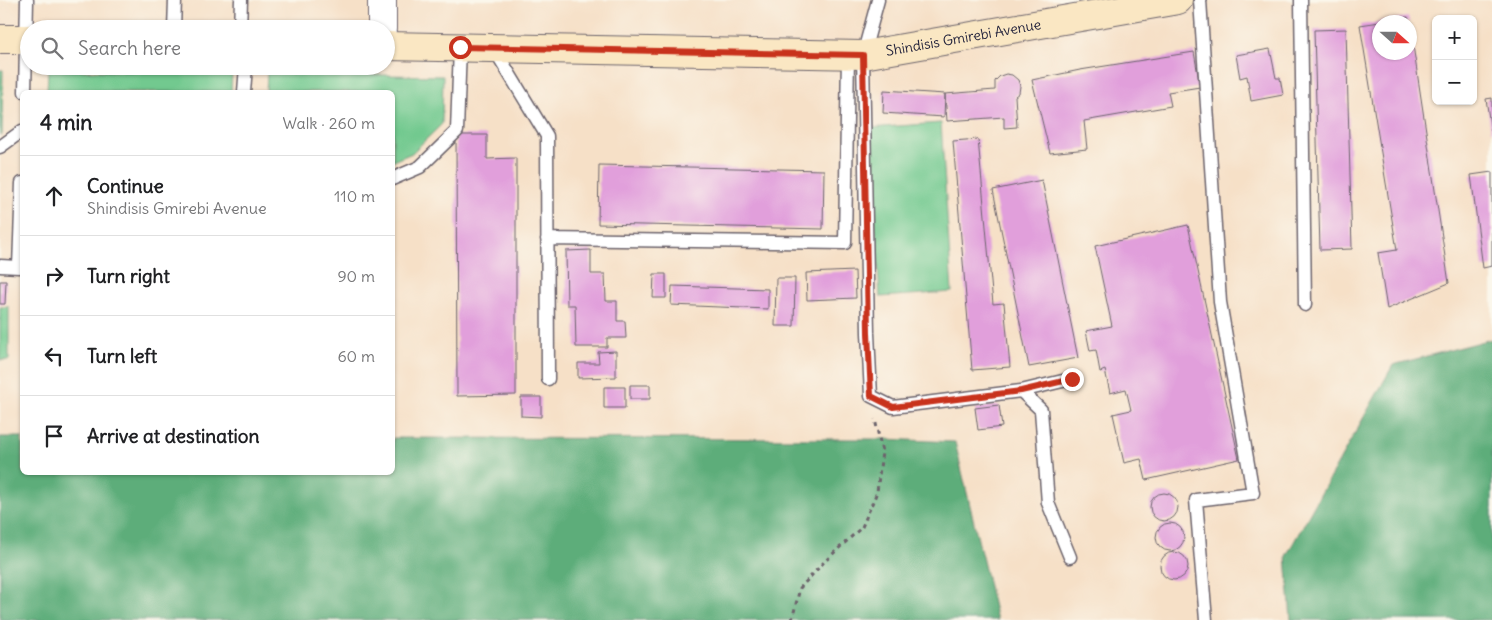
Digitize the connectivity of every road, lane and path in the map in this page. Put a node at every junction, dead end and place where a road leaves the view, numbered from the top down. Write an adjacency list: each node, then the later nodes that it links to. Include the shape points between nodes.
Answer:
1 (27, 0): 9 (lane)
2 (175, 0): 10 (lane)
3 (241, 0): 11 (lane)
4 (382, 0): 12 (street)
5 (878, 0): 18 (lane)
6 (1178, 0): 18 (main road, Shindisis Gmirebi Avenue)
7 (1200, 0): 36 (lane, via 1220,302 1253,493 1196,500)
8 (1301, 0): 29 (lane)
9 (22, 20)
10 (174, 20)
11 (240, 20)
12 (382, 20)
13 (18, 39): 17 (lane)
14 (395, 46): 15 (main road, Shindisis Gmirebi Avenue)
15 (460, 47): 16 (main road, Shindisis Gmirebi Avenue); 25 (lane, via 457,131 420,167)
16 (493, 47): 18 (main road, Shindisis Gmirebi Avenue); 26 (lane, via 547,136)
17 (20, 54)
18 (856, 55): 26 (lane, via 845,244); 33 (lane)
19 (23, 75): 21 (lane)
20 (245, 75): 22 (lane)
21 (25, 90)
22 (244, 90)
23 (20, 132): 24 (lane)
24 (0, 147)
25 (395, 178)
26 (547, 239): 30 (lane)
27 (20, 251): 28 (lane, via 19,267)
28 (0, 266)
29 (1305, 305)
30 (548, 379)
31 (1072, 379): 32 (lane)
32 (1021, 391): 33 (lane, via 893,407); 34 (lane, via 1041,410 1048,503)
33 (871, 396): 35 (path, via 882,452 877,492 862,527 800,588)
34 (1070, 557)
35 (792, 620)
36 (1206, 620)

